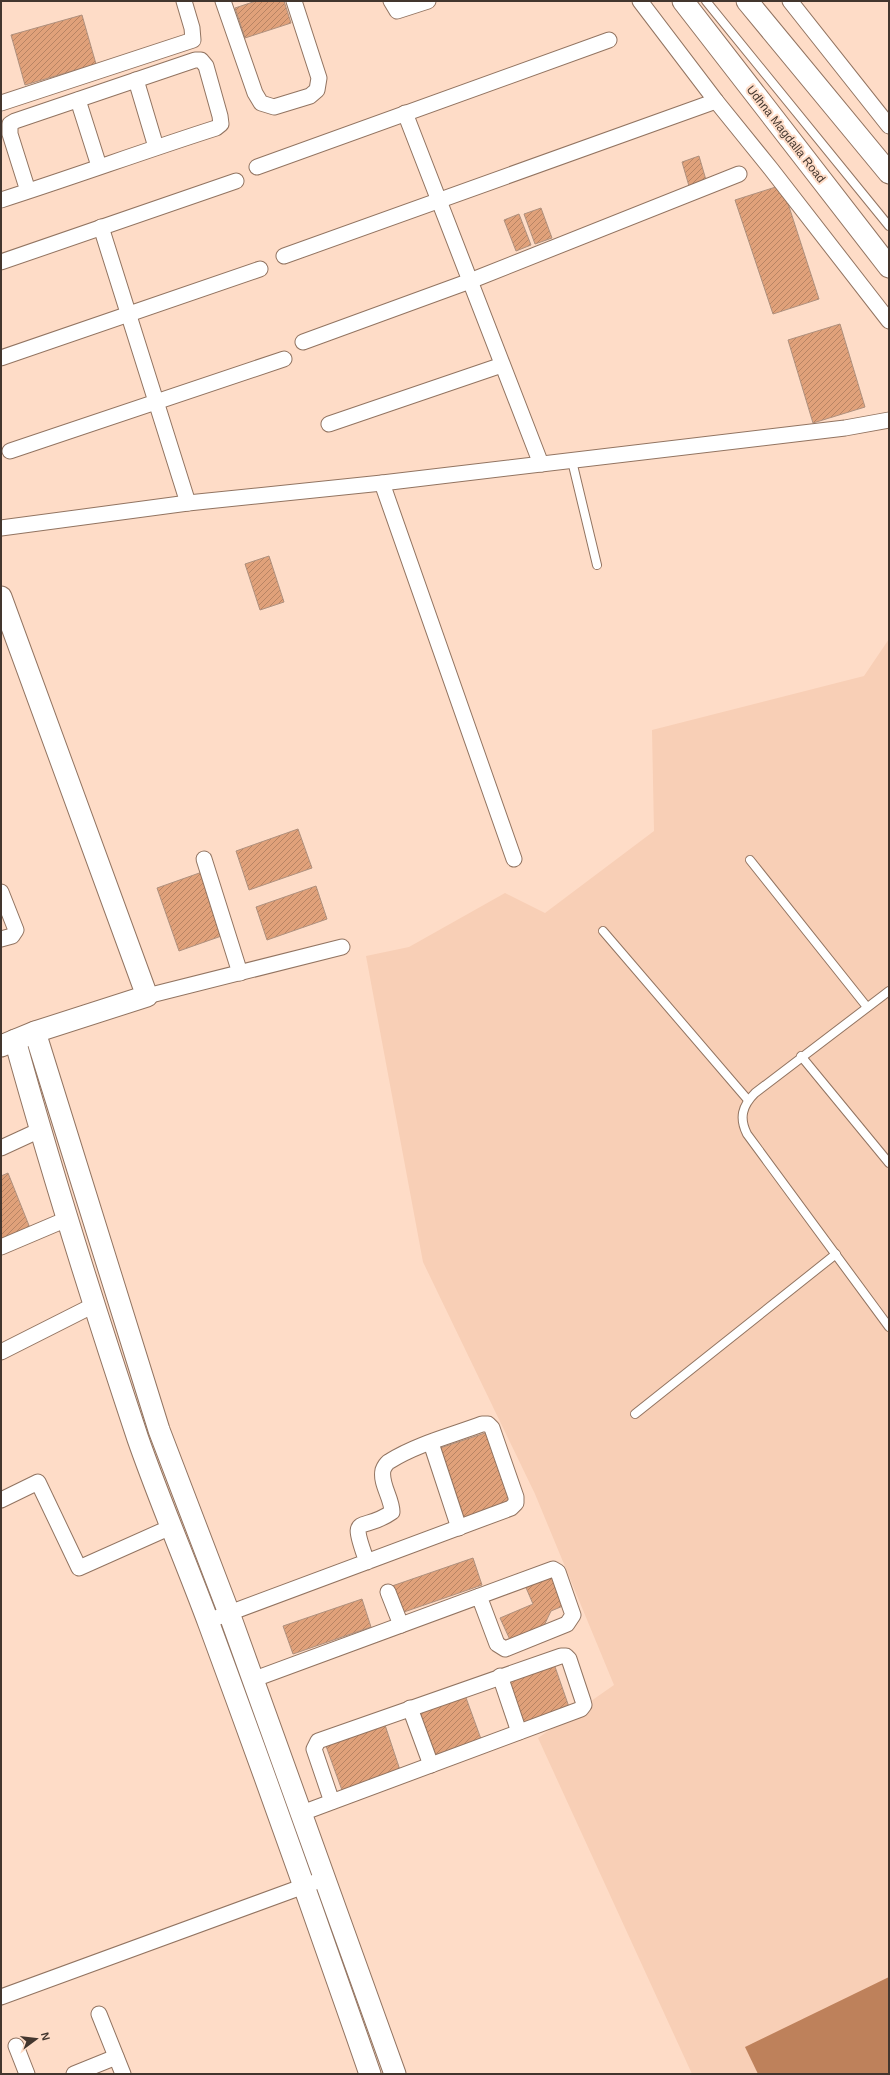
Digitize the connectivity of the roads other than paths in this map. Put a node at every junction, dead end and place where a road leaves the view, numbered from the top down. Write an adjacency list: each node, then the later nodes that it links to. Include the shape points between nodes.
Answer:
1 (184, 1): 15 (street, via 193,40)
2 (223, 1): 3 (street, via 255,93 260,103 274,107 310,96 317,90 319,78)
3 (294, 1)
4 (391, 1): 5 (street, via 397,11)
5 (428, 1)
6 (640, 1): 14 (street)
7 (683, 1): 31 (street, Udhna Magdalla Road)
8 (706, 1): 27 (lane)
9 (747, 1): 21 (street)
10 (790, 1): 17 (street)
11 (608, 40): 16 (street)
12 (136, 80): 13 (street); 18 (street); 18 (street, via 195,60 201,60 206,66 221,124 216,128)
13 (78, 100): 19 (street); 24 (street, via 10,124 10,134)
14 (716, 101): 26 (street); 35 (street)
15 (1, 103)
16 (405, 113): 20 (street); 26 (street)
17 (889, 126)
18 (156, 147): 19 (street)
19 (99, 166): 24 (street)
20 (257, 166)
21 (889, 173)
22 (739, 174): 33 (street)
23 (236, 181): 28 (street)
24 (28, 191): 25 (street)
25 (1, 200)
26 (439, 202): 29 (street); 33 (street)
27 (889, 226)
28 (101, 227): 30 (street); 34 (street)
29 (284, 256)
30 (1, 262)
31 (889, 267)
32 (260, 268): 34 (street)
33 (470, 281): 36 (street); 39 (street)
34 (128, 314): 37 (street); 40 (street)
35 (889, 321)
36 (303, 342)
37 (1, 358)
38 (284, 359): 40 (street)
39 (502, 365): 42 (street); 45 (street)
40 (156, 402): 43 (street); 47 (street)
41 (889, 420): 44 (street, via 845,428)
42 (329, 424)
43 (10, 451)
44 (572, 461): 45 (street); 49 (lane)
45 (541, 464): 46 (street)
46 (382, 483): 47 (street); 51 (street)
47 (188, 503): 48 (street)
48 (1, 528)
49 (597, 565)
50 (1, 597): 60 (street)
51 (514, 858)
52 (204, 859): 58 (street)
53 (750, 860): 61 (lane)
54 (1, 892): 56 (street, via 16,930 12,936)
55 (603, 931): 65 (lane)
56 (1, 939)
57 (342, 947): 58 (street)
58 (240, 973): 60 (street)
59 (889, 991): 61 (lane)
60 (146, 996): 62 (street)
61 (867, 1007): 64 (lane)
62 (35, 1032): 63 (street); 83 (street, via 159,1430)
63 (8, 1043): 66 (street)
64 (801, 1056): 65 (lane); 68 (lane)
65 (748, 1100): 71 (lane, via 742,1111 742,1124 747,1134)
66 (40, 1130): 67 (street); 69 (street)
67 (1, 1148)
68 (889, 1163)
69 (67, 1219): 70 (street); 72 (street)
70 (1, 1247)
71 (836, 1254): 73 (lane); 75 (lane)
72 (94, 1304): 74 (street); 78 (street, via 138,1440)
73 (889, 1327)
74 (1, 1352)
75 (635, 1414)
76 (431, 1443): 79 (street); 79 (street, via 488,1424 492,1428 516,1497 516,1503 511,1508); 80 (street, via 389,1461 384,1468 382,1476 392,1512 361,1524 358,1529 357,1536)
77 (1, 1500): 78 (street, via 38,1482 79,1568)
78 (171, 1527): 84 (street)
79 (459, 1528): 80 (street)
80 (367, 1562): 83 (street)
81 (388, 1592): 85 (street)
82 (479, 1596): 82 (street, via 497,1644 505,1649 567,1624 573,1615 555,1569); 85 (street)
83 (229, 1613): 84 (street); 87 (street)
84 (208, 1621): 94 (street)
85 (401, 1625): 87 (street)
86 (500, 1676): 88 (street); 89 (street); 89 (street, via 561,1656 569,1659 584,1705 581,1709)
87 (252, 1680): 92 (street)
88 (410, 1708): 90 (street); 91 (street, via 315,1744 314,1749)
89 (519, 1732): 90 (street)
90 (431, 1765): 91 (street)
91 (332, 1802): 92 (street)
92 (302, 1813): 93 (street)
93 (326, 1878): 94 (street); 103 (street)
94 (305, 1886): 95 (street); 102 (street)
95 (1, 1997)
96 (99, 2014): 98 (street)
97 (16, 2046): 99 (street)
98 (116, 2057): 100 (street); 101 (street)
99 (27, 2074)
100 (74, 2074)
101 (123, 2074)
102 (370, 2074)
103 (395, 2074)

